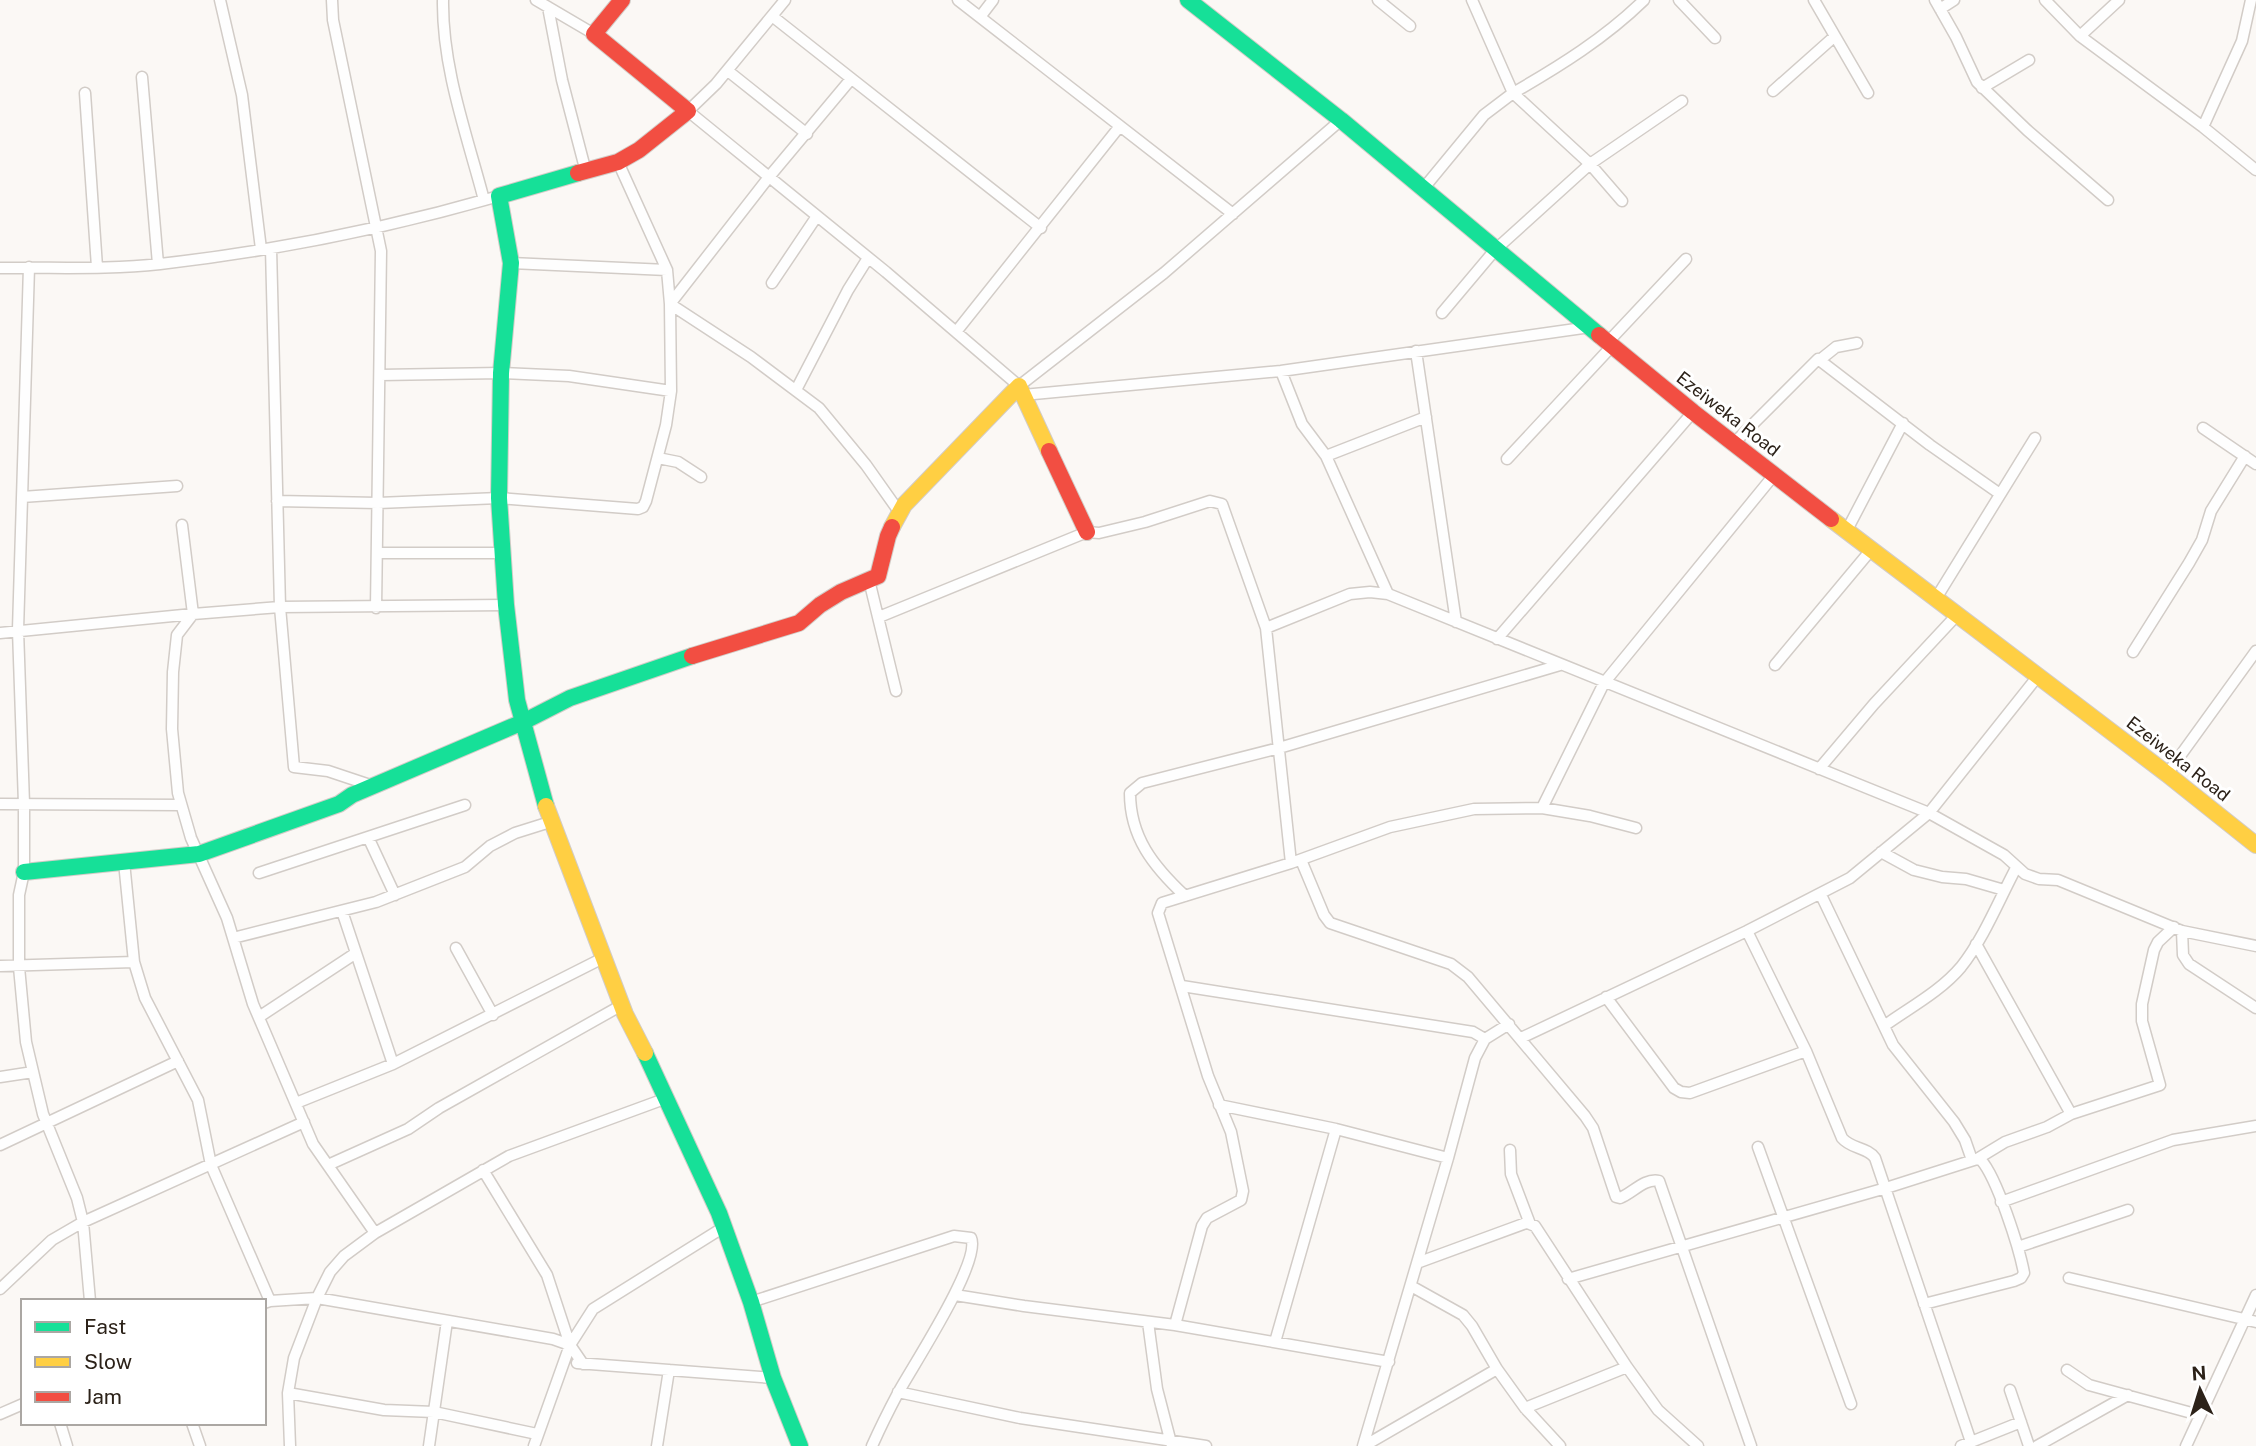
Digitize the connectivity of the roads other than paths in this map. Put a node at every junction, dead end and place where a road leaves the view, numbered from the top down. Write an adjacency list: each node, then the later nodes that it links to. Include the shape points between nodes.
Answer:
1 (220, 0): 56 (street, via 242,95)
2 (332, 0): 54 (street)
3 (443, 0): 49 (street, via 450,72)
4 (536, 0): 20 (street)
5 (622, 0): 24 (street)
6 (785, 0): 21 (street)
7 (958, 0): 22 (street)
8 (993, 0): 22 (street)
9 (1188, 0): 39 (street, Ezeiweka Road)
10 (1378, 0): 23 (street)
11 (1472, 0): 35 (street)
12 (1644, 0): 35 (street, via 1572,59)
13 (1679, 0): 27 (street)
14 (1814, 0): 25 (street)
15 (1954, 0): 19 (street)
16 (2045, 0): 26 (street)
17 (2119, 0): 26 (street)
18 (2251, 0): 41 (street, via 2242,41)
19 (1937, 5): 32 (street)
20 (548, 7): 24 (street); 46 (street)
21 (772, 16): 29 (street); 31 (street)
22 (980, 16): 40 (street)
23 (1410, 26)
24 (594, 34): 38 (street)
25 (1835, 36): 33 (street); 36 (street)
26 (2080, 36): 41 (street)
27 (1715, 38)
28 (2029, 60): 32 (street)
29 (728, 71): 38 (street); 42 (street)
30 (142, 77): 61 (street)
31 (851, 79): 42 (street); 55 (street)
32 (1982, 88): 50 (street)
33 (1773, 91)
34 (85, 93): 63 (street)
35 (1513, 93): 44 (street); 48 (street, via 1484,115)
36 (1868, 93)
37 (1682, 101): 44 (street)
38 (688, 111): 43 (street); 47 (street)
39 (1341, 120): 48 (street, Ezeiweka Road); 52 (street)
40 (1120, 126): 52 (street); 55 (street)
41 (2203, 127): 45 (street)
42 (807, 134): 47 (street)
43 (618, 162): 46 (street); 65 (street)
44 (1590, 164): 51 (street); 57 (street)
45 (2256, 170)
46 (586, 172): 49 (street)
47 (769, 177): 53 (street); 67 (street)
48 (1423, 189): 57 (street, Ezeiweka Road)
49 (491, 198): 54 (street); 60 (street)
50 (2108, 200)
51 (1622, 201)
52 (1233, 214): 80 (street)
53 (817, 216): 58 (street); 66 (street)
54 (376, 227): 56 (street); 77 (street, via 382,251)
55 (1041, 228): 70 (street)
56 (266, 248): 61 (street); 98 (street)
57 (1495, 250): 68 (street); 69 (street, Ezeiweka Road)
58 (868, 258): 70 (street); 78 (street)
59 (1686, 259): 71 (street)
60 (511, 263): 65 (street); 76 (street)
61 (159, 264): 63 (street)
62 (29, 267): 63 (street); 64 (street); 96 (street)
63 (97, 267)
64 (0, 268)
65 (667, 270): 67 (street)
66 (772, 283)
67 (670, 304): 78 (street); 79 (street)
68 (1442, 313)
69 (1591, 327): 71 (street, Ezeiweka Road); 73 (street)
70 (956, 332): 80 (street)
71 (1611, 343): 81 (street, Ezeiweka Road); 90 (street)
72 (1857, 343): 74 (street, via 1836,348)
73 (1416, 351): 75 (street); 82 (street)
74 (1821, 359): 83 (street); 86 (street, via 1814,360)
75 (1281, 371): 80 (street); 87 (street, via 1302,424)
76 (500, 373): 77 (street); 79 (street, via 569,376); 97 (street)
77 (380, 375): 99 (street)
78 (796, 390): 100 (street, via 819,408)
79 (671, 391): 89 (street)
80 (1021, 391): 100 (street); 103 (street)
81 (1693, 412): 86 (street, Ezeiweka Road); 120 (street)
82 (1426, 417): 87 (street); 116 (street)
83 (1903, 424): 95 (street); 102 (street)
84 (2203, 428): 88 (street)
85 (2035, 438): 95 (street)
86 (1734, 443): 92 (street, Ezeiweka Road)
87 (1326, 456): 108 (street)
88 (2245, 456): 91 (street); 122 (street, via 2211,511 2202,540)
89 (658, 458): 93 (street, via 678,462); 97 (street, via 646,501 638,509)
90 (1507, 459)
91 (2256, 464)
92 (1774, 475): 102 (street, Ezeiweka Road); 126 (street)
93 (702, 477)
94 (177, 486): 96 (street)
95 (2000, 494): 109 (street)
96 (22, 497): 118 (street)
97 (499, 498): 99 (street); 106 (street)
98 (277, 500): 99 (street); 111 (street)
99 (378, 503): 105 (street)
100 (900, 513): 107 (street, via 888,536 878,576)
101 (182, 525): 113 (street)
102 (1847, 530): 104 (street, Ezeiweka Road)
103 (1087, 532): 115 (street); 117 (street, via 1145,522 1210,501 1222,504)
104 (1871, 550): 109 (street, Ezeiweka Road); 124 (street)
105 (377, 553): 106 (street); 112 (street)
106 (503, 553): 110 (street)
107 (869, 580): 115 (street); 128 (street, via 841,592 799,623 570,698)
108 (1388, 594): 116 (street); 117 (street, via 1350,594)
109 (1935, 600): 114 (street, Ezeiweka Road)
110 (506, 606): 112 (street); 128 (street)
111 (279, 607): 112 (street); 113 (street); 132 (street, via 294,767 328,771)
112 (376, 608)
113 (193, 614): 118 (street); 135 (street, via 177,635 173,672 172,729)
114 (1956, 615): 125 (street, Ezeiweka Road); 130 (street)
115 (879, 618): 127 (street)
116 (1456, 622): 120 (street)
117 (1266, 628): 129 (street)
118 (18, 630): 119 (street); 134 (street)
119 (0, 633)
120 (1497, 639): 123 (street)
121 (2256, 651): 131 (street)
122 (2133, 652)
123 (1560, 665): 126 (street); 129 (street)
124 (1775, 665)
125 (2038, 676): 131 (street, Ezeiweka Road); 138 (street)
126 (1604, 683): 130 (street); 137 (street)
127 (895, 691)
128 (523, 722): 132 (street); 139 (street)
129 (1279, 748): 145 (street); 153 (street, via 1142,783 1130,793 1130,811 1142,847 1161,874)
130 (1819, 769): 138 (street)
131 (2167, 774): 142 (street, Ezeiweka Road)
132 (373, 786): 144 (street, via 339,804)
133 (0, 804): 134 (street)
134 (24, 804): 135 (street); 148 (street)
135 (181, 805): 144 (street)
136 (465, 805): 141 (street)
137 (1542, 808): 140 (street); 145 (street, via 1474,809 1390,827)
138 (1929, 813): 143 (street); 147 (street, via 2004,855)
139 (550, 822): 151 (street, via 515,833 465,867); 162 (street)
140 (1636, 828)
141 (368, 837): 149 (street); 151 (street)
142 (2256, 845)
143 (1881, 852): 150 (street, via 1914,870); 152 (street)
144 (199, 854): 146 (street); 157 (street)
145 (1296, 861): 153 (street); 172 (street, via 1331,923 1458,968)
146 (124, 862): 148 (street); 163 (street)
147 (2016, 867): 150 (street); 155 (street)
148 (24, 872): 165 (street, via 19,895)
149 (259, 873)
150 (2004, 890): 158 (street)
151 (395, 895): 154 (street)
152 (1821, 895): 156 (street); 173 (street)
153 (1185, 896): 166 (street, via 1162,903 1158,913)
154 (342, 911): 157 (street); 161 (street)
155 (2178, 929): 159 (street); 169 (street, via 2189,964); 184 (street, via 2154,950 2142,1004 2142,1021 2160,1085)
156 (1747, 931): 167 (street); 176 (street)
157 (233, 938): 171 (street)
158 (1976, 944): 173 (street, via 1938,988); 184 (street)
159 (2256, 946)
160 (456, 948): 170 (street)
161 (356, 953): 171 (street); 178 (street)
162 (603, 958): 168 (street); 170 (street)
163 (134, 962): 165 (street); 177 (street, via 145,998)
164 (0, 966): 165 (street)
165 (19, 967): 179 (street)
166 (1182, 986): 175 (street, via 1474,1032); 183 (street)
167 (1606, 997): 174 (street); 176 (street, via 1681,1092 1690,1093)
168 (622, 1005): 181 (street); 195 (street, via 408,1129)
169 (2256, 1008)
170 (493, 1015): 178 (street)
171 (259, 1017): 182 (street)
172 (1510, 1024): 174 (street); 175 (street)
173 (1884, 1026): 193 (street, via 1893,1045 1954,1122)
174 (1521, 1038): 205 (street, via 1593,1128 1616,1197 1659,1181)
175 (1485, 1039): 192 (street, via 1475,1058)
176 (1805, 1051): 197 (street, via 1842,1138 1872,1153)
177 (178, 1061): 185 (street); 194 (street, via 198,1100)
178 (393, 1065): 182 (street)
179 (33, 1072): 180 (street); 185 (street)
180 (0, 1077)
181 (667, 1098): 196 (street, via 509,1156); 203 (street)
182 (296, 1103): 186 (street)
183 (1220, 1105): 188 (street); 223 (street, via 1231,1132 1243,1191 1241,1200 1207,1218 1202,1226)
184 (2071, 1114): 193 (street)
185 (46, 1122): 189 (street); 201 (street)
186 (304, 1122): 194 (street); 195 (street)
187 (2256, 1126): 198 (street, via 2173,1140)
188 (1336, 1129): 192 (street); 224 (street)
189 (0, 1146)
190 (1758, 1147): 200 (street)
191 (1510, 1150): 202 (street, via 1511,1174)
192 (1448, 1158): 207 (street)
193 (1974, 1160): 197 (street); 198 (street, via 1984,1163)
194 (211, 1165): 201 (street); 216 (street)
195 (328, 1165): 204 (street)
196 (483, 1170): 204 (street); 225 (street, via 547,1275)
197 (1886, 1188): 200 (street); 219 (street)
198 (2001, 1202): 206 (street)
199 (2128, 1210): 206 (street)
200 (1784, 1217): 205 (street); 238 (street)
201 (83, 1222): 211 (street, via 52,1240); 215 (street)
202 (1530, 1224): 207 (street); 209 (street)
203 (724, 1227): 217 (street); 225 (street, via 593,1309)
204 (375, 1233): 214 (street, via 344,1256)
205 (1682, 1246): 209 (street); 261 (street)
206 (2018, 1247): 219 (street, via 2021,1278)
207 (1417, 1263): 210 (street)
208 (2069, 1278): 221 (street)
209 (1568, 1279): 229 (street)
210 (1411, 1286): 227 (street); 230 (street, via 1462,1315)
211 (0, 1289)
212 (955, 1295): 217 (street, via 973,1251 971,1238 964,1236); 222 (street); 235 (street)
213 (2256, 1296): 221 (street)
214 (317, 1298): 218 (street); 220 (street); 236 (street, via 294,1358)
215 (90, 1299)
216 (266, 1299)
217 (751, 1301): 233 (street)
218 (267, 1302)
219 (1924, 1304): 249 (street)
220 (447, 1321): 225 (street); 241 (street)
221 (2251, 1321): 243 (street)
222 (1149, 1322): 223 (street); 248 (street, via 1157,1389)
223 (1175, 1325): 224 (street)
224 (1275, 1342): 227 (street)
225 (570, 1346): 226 (street); 228 (street)
226 (564, 1362): 228 (street); 247 (street)
227 (1388, 1362): 258 (street)
228 (583, 1363): 231 (street)
229 (1627, 1367): 240 (street); 260 (street, via 1658,1410)
230 (1497, 1369): 240 (street); 258 (street)
231 (669, 1370): 233 (street); 254 (street)
232 (2067, 1370): 237 (street, via 2089,1385)
233 (773, 1378): 255 (street)
234 (2011, 1390): 244 (street)
235 (898, 1392): 248 (street); 256 (street)
236 (288, 1393): 241 (street, via 384,1410); 252 (street)
237 (2128, 1395): 243 (street); 263 (street)
238 (1851, 1404)
239 (21, 1405): 242 (street)
240 (1525, 1408): 259 (street)
241 (434, 1412): 247 (street); 253 (street)
242 (0, 1413)
243 (2199, 1415): 264 (street)
244 (2021, 1422): 249 (street); 262 (street)
245 (61, 1425): 250 (street)
246 (193, 1425): 251 (street)
247 (536, 1440)
248 (1171, 1443): 257 (street)
249 (1966, 1444)
250 (67, 1446)
251 (200, 1446)
252 (290, 1446)
253 (429, 1446)
254 (657, 1446)
255 (800, 1446)
256 (872, 1446)
257 (1206, 1446)
258 (1363, 1446)
259 (1560, 1446)
260 (1698, 1446)
261 (1751, 1446)
262 (2029, 1446)
263 (2037, 1446)
264 (2186, 1446)

